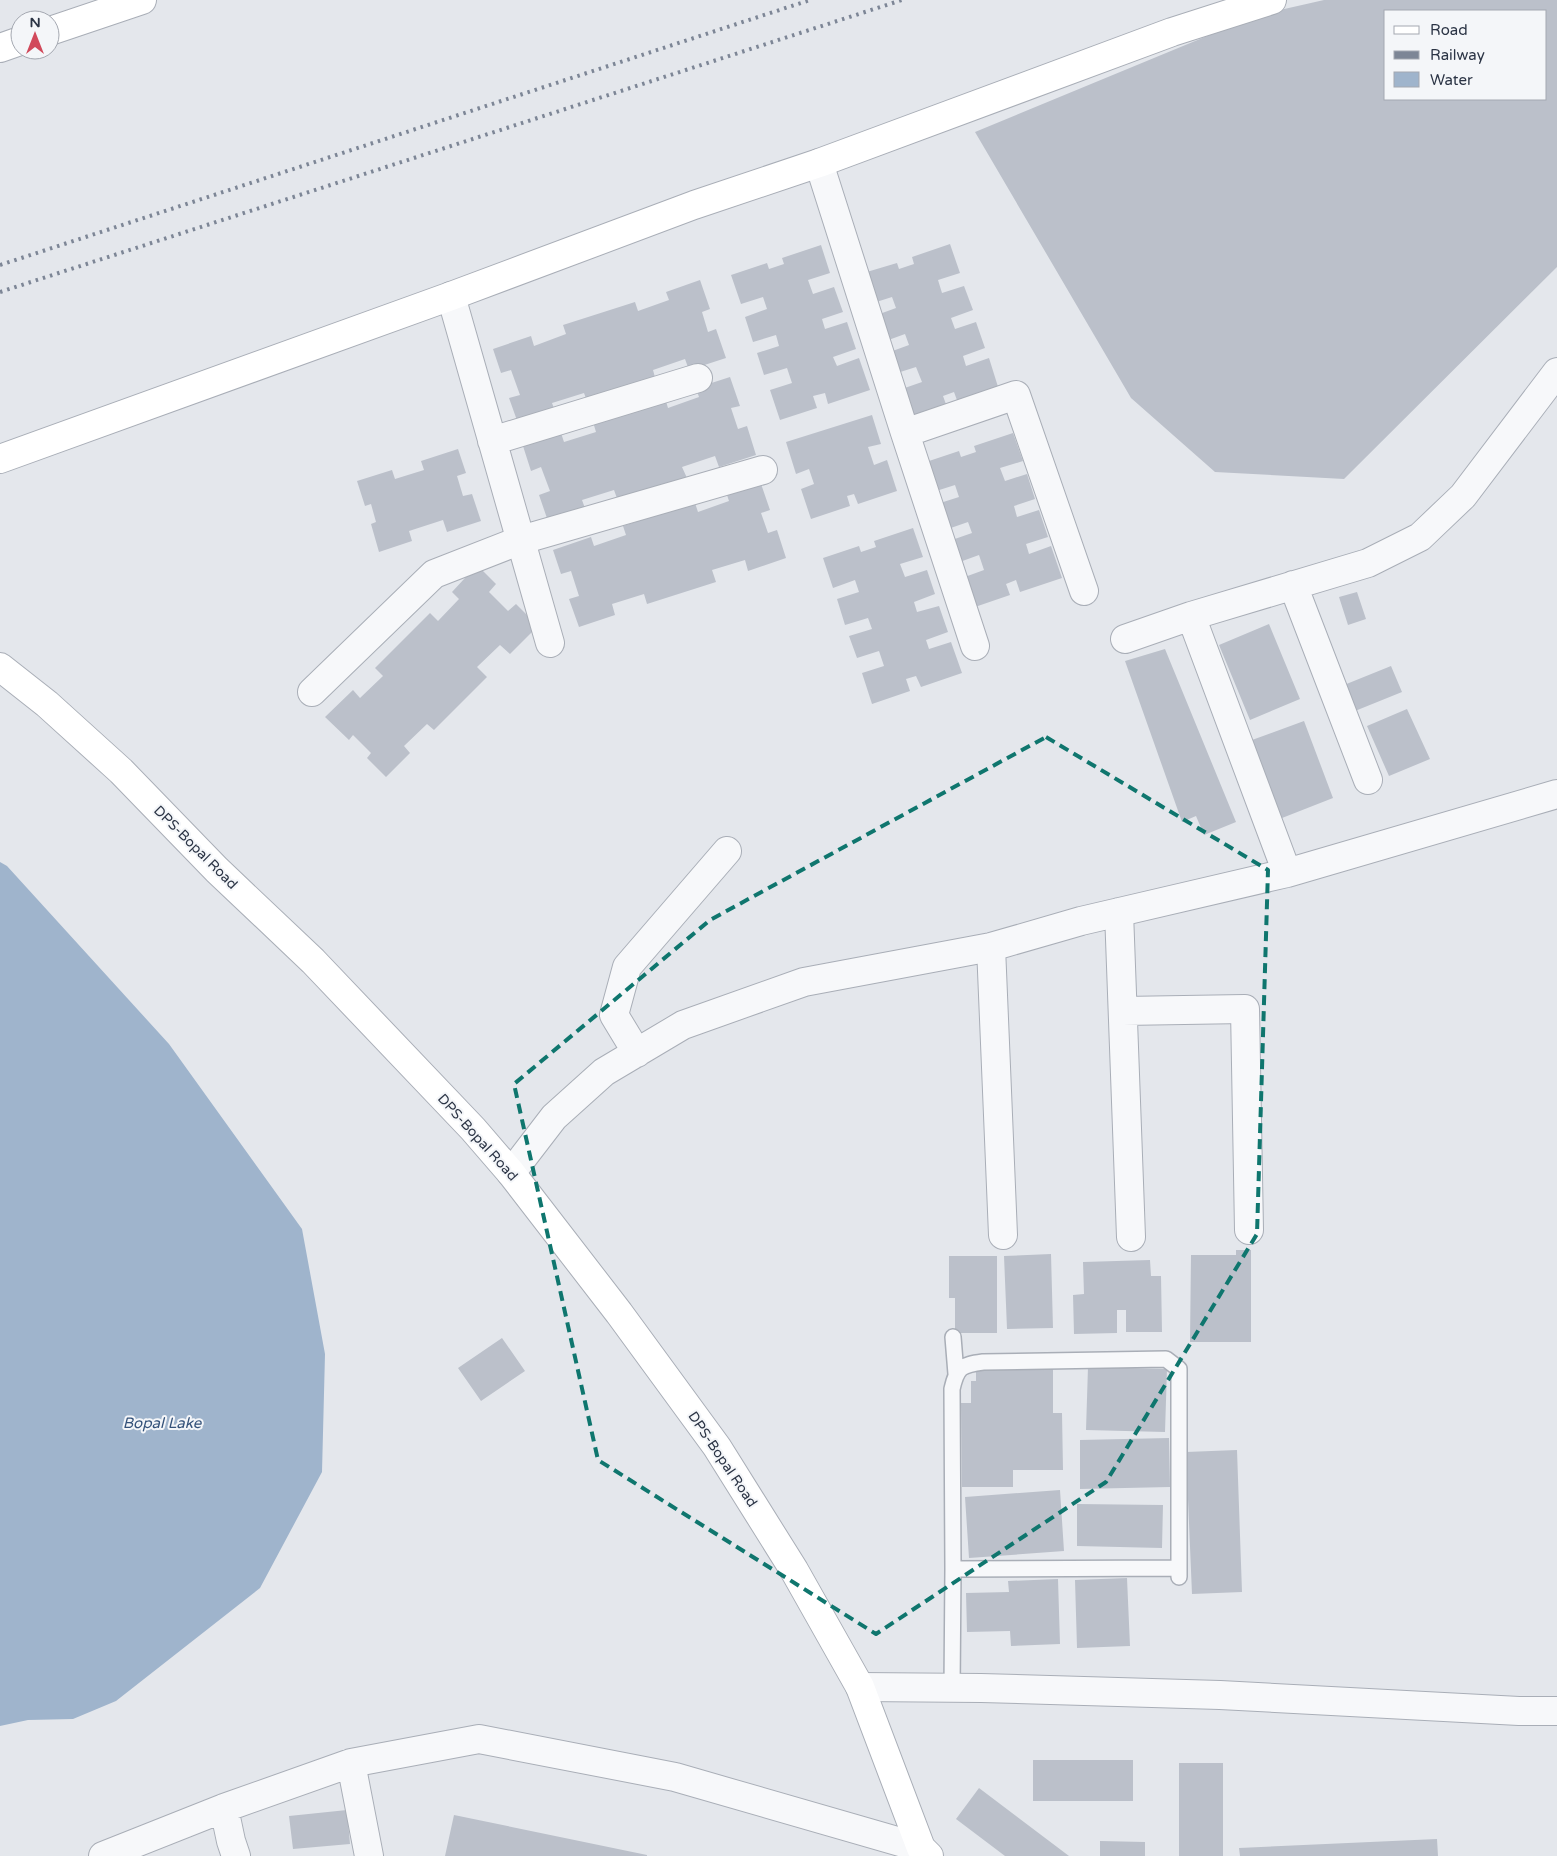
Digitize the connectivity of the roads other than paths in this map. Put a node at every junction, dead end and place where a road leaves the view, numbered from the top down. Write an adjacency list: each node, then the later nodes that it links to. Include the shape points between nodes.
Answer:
1 (142, 0): 3 (street)
2 (1272, 0): 4 (street, via 1172,32)
3 (60, 28)
4 (819, 163): 5 (street, via 694,205); 8 (street)
5 (451, 296): 9 (street); 10 (street)
6 (1557, 372): 13 (street, via 1463,496 1420,536 1368,563)
7 (698, 378): 9 (street)
8 (904, 433): 14 (street, via 1016,394); 18 (street)
9 (492, 441): 12 (street)
10 (0, 459)
11 (763, 470): 12 (street)
12 (521, 540): 17 (street); 20 (street, via 434,574)
13 (1292, 585): 15 (street); 21 (street)
14 (1084, 590)
15 (1190, 616): 16 (street); 24 (street)
16 (1125, 639)
17 (550, 643)
18 (975, 646)
19 (0, 667): 29 (street, DPS-Bopal Road, via 47,704 121,772 313,961)
20 (312, 692)
21 (1368, 780)
22 (1557, 794): 24 (street)
23 (727, 850): 28 (street, via 627,968 614,1015)
24 (1287, 873): 25 (street)
25 (1119, 912): 26 (street); 27 (street)
26 (991, 947): 28 (street, via 804,982 684,1025); 31 (street)
27 (1122, 1011): 30 (street, via 1245,1009); 32 (street)
28 (637, 1053): 29 (street, via 604,1072 554,1117)
29 (511, 1174): 36 (street, DPS-Bopal Road, via 718,1447 794,1570)
30 (1249, 1230)
31 (1003, 1235)
32 (1131, 1237)
33 (954, 1337): 34 (lane)
34 (956, 1374): 35 (lane, via 952,1389); 35 (lane, via 966,1364 983,1362 1166,1359 1179,1369 1179,1573)
35 (954, 1569): 37 (lane)
36 (860, 1687): 37 (street); 41 (street, DPS-Bopal Road)
37 (952, 1689): 38 (street, via 1220,1695)
38 (1557, 1711)
39 (351, 1762): 40 (street); 41 (street, via 479,1739 675,1777); 44 (street)
40 (224, 1808): 42 (street); 43 (street)
41 (925, 1852)
42 (103, 1856)
43 (236, 1856)
44 (369, 1856)

